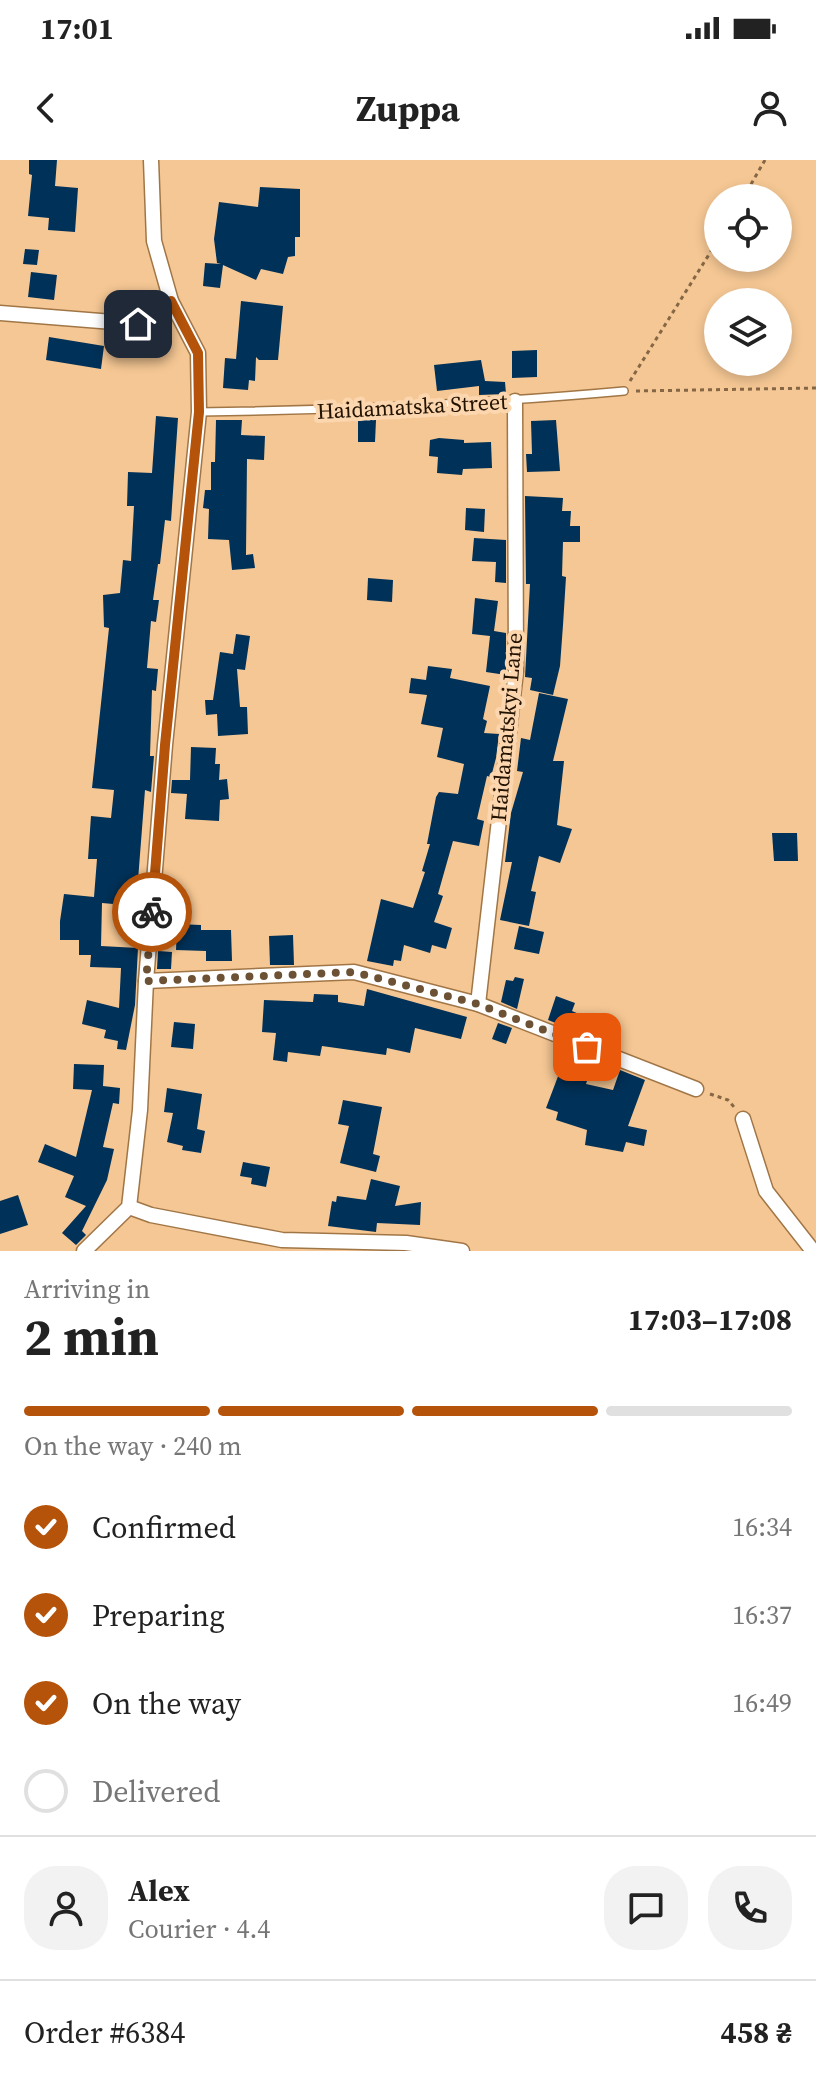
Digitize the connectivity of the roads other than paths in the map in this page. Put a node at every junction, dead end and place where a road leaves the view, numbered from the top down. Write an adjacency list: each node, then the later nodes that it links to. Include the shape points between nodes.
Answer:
1 (151, 160): 2 (street, via 154,241)
2 (171, 301): 3 (street, via 157,316 138,324); 6 (street, via 198,353)
3 (0, 313)
4 (624, 391): 5 (lane, Haidamatska Street)
5 (515, 401): 6 (lane, Haidamatska Street); 8 (street, Haidamatskyi Lane, via 516,671)
6 (199, 412): 7 (street)
7 (146, 981): 8 (street, via 354,972); 11 (street)
8 (478, 1004): 9 (street)
9 (696, 1089)
10 (743, 1119): 15 (street, via 766,1191)
11 (129, 1207): 12 (street); 13 (street)
12 (280, 1246): 14 (street, via 406,1243)
13 (84, 1251)
14 (462, 1251)
15 (813, 1251)

